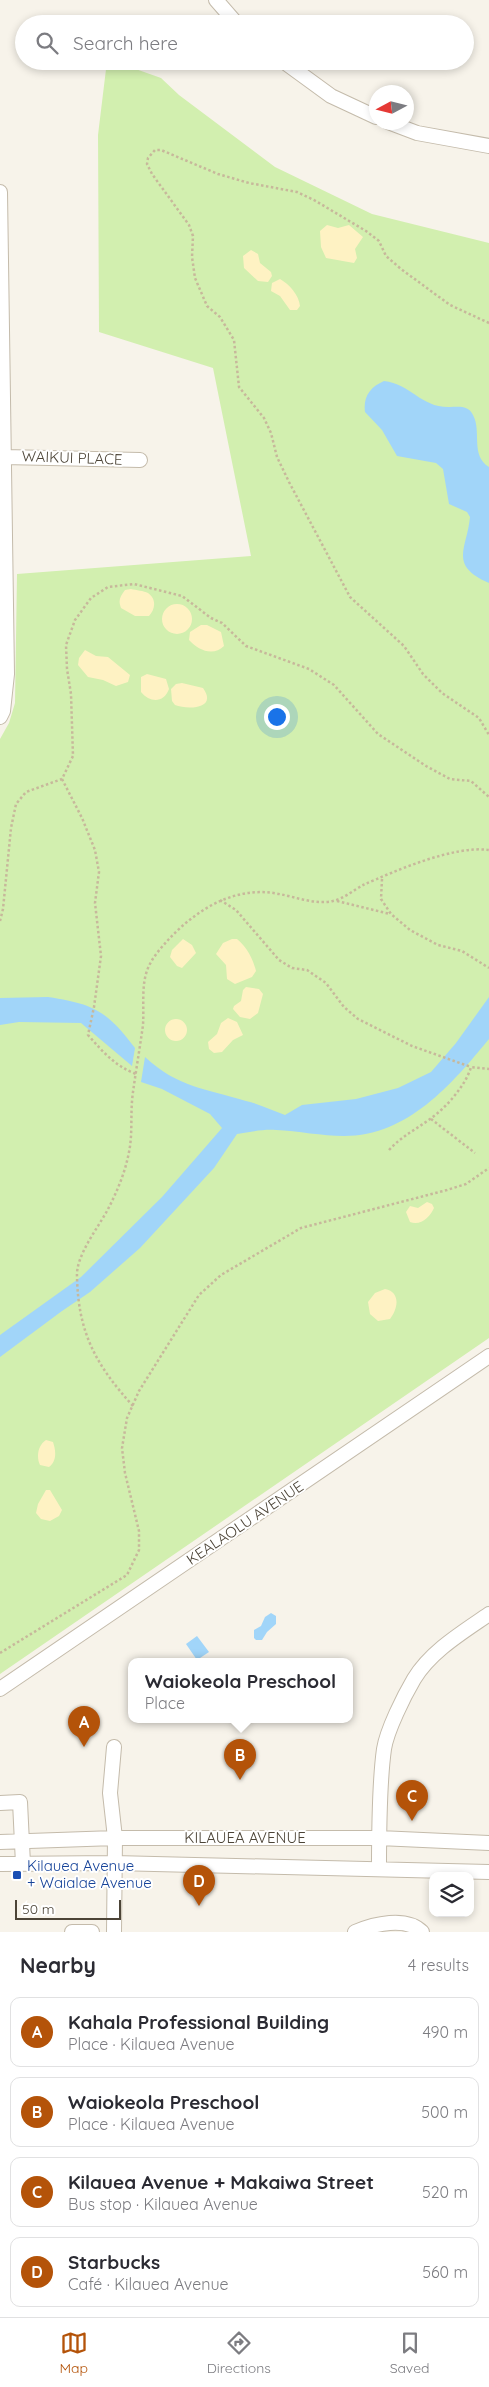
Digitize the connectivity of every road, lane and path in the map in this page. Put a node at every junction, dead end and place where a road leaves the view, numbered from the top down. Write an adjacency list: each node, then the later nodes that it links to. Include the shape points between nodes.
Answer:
1 (216, 0): 2 (street)
2 (229, 15)
3 (295, 70): 4 (street, via 331,96)
4 (369, 114)
5 (414, 130): 6 (street)
6 (489, 146)
7 (0, 192): 9 (street)
8 (489, 323): 12 (path, via 450,305 386,256 379,241 314,200 297,192 218,174 160,150 155,150 148,158 152,174 193,236 195,278 207,306 220,316 234,340 239,387 264,418 281,466 350,597 404,646 423,674 442,693 479,718)
9 (4, 456): 10 (street, WAIKUI PLACE); 11 (street, via 7,674)
10 (140, 460)
11 (0, 717)
12 (489, 735)
13 (62, 779): 14 (path, via 73,756 66,645 75,620 91,598 100,592 134,584 182,596 222,623 246,646 309,669 334,685 378,734 450,779 471,781); 20 (path, via 26,792 16,804); 24 (path, via 95,850 99,872 95,904 101,956 88,1035 106,1056 122,1069)
14 (489, 797)
15 (489, 850): 16 (path, via 437,857 400,869)
16 (382, 879): 18 (path); 19 (path, via 381,899)
17 (220, 900): 18 (path, via 260,893 318,903); 22 (path, via 236,910 279,960 292,968 307,970 326,983 358,1020); 24 (path, via 182,926 152,959 145,977)
18 (335, 900): 19 (path)
19 (391, 914): 21 (path, via 410,930 438,945 462,951)
20 (0, 921)
21 (489, 968)
22 (471, 1067): 23 (path); 25 (path, via 468,1077)
23 (489, 1069)
24 (136, 1074): 30 (path, via 130,1148 124,1174 77,1270 80,1312 92,1352 113,1384)
25 (431, 1119): 26 (path, via 405,1135); 27 (path)
26 (390, 1150)
27 (475, 1153)
28 (489, 1168): 30 (path, via 466,1184 301,1228 221,1275 199,1295)
29 (489, 1356): 33 (street, KEALAOLU AVENUE)
30 (133, 1406): 32 (path, via 127,1418 122,1448 139,1531 139,1550 127,1575)
31 (489, 1614): 37 (street, via 458,1635 414,1678 384,1748)
32 (0, 1653)
33 (0, 1689)
34 (114, 1747): 36 (street, via 110,1793)
35 (0, 1803): 38 (street, via 20,1802)
36 (115, 1838): 37 (street, KILAUEA AVENUE); 38 (street, KILAUEA AVENUE); 41 (street)
37 (379, 1838): 40 (street, KILAUEA AVENUE); 44 (street)
38 (22, 1841): 39 (street, KILAUEA AVENUE); 43 (street)
39 (0, 1842)
40 (489, 1842)
41 (114, 1863): 43 (street, KILAUEA AVENUE); 44 (street, KILAUEA AVENUE); 48 (street)
42 (0, 1864): 43 (street, KILAUEA AVENUE)
43 (24, 1864)
44 (379, 1868): 45 (street, KILAUEA AVENUE)
45 (489, 1872)
46 (72, 1932): 47 (street)
47 (92, 1932)
48 (114, 1932)
49 (355, 1932): 50 (street, via 380,1925 415,1925)
50 (422, 1932)

